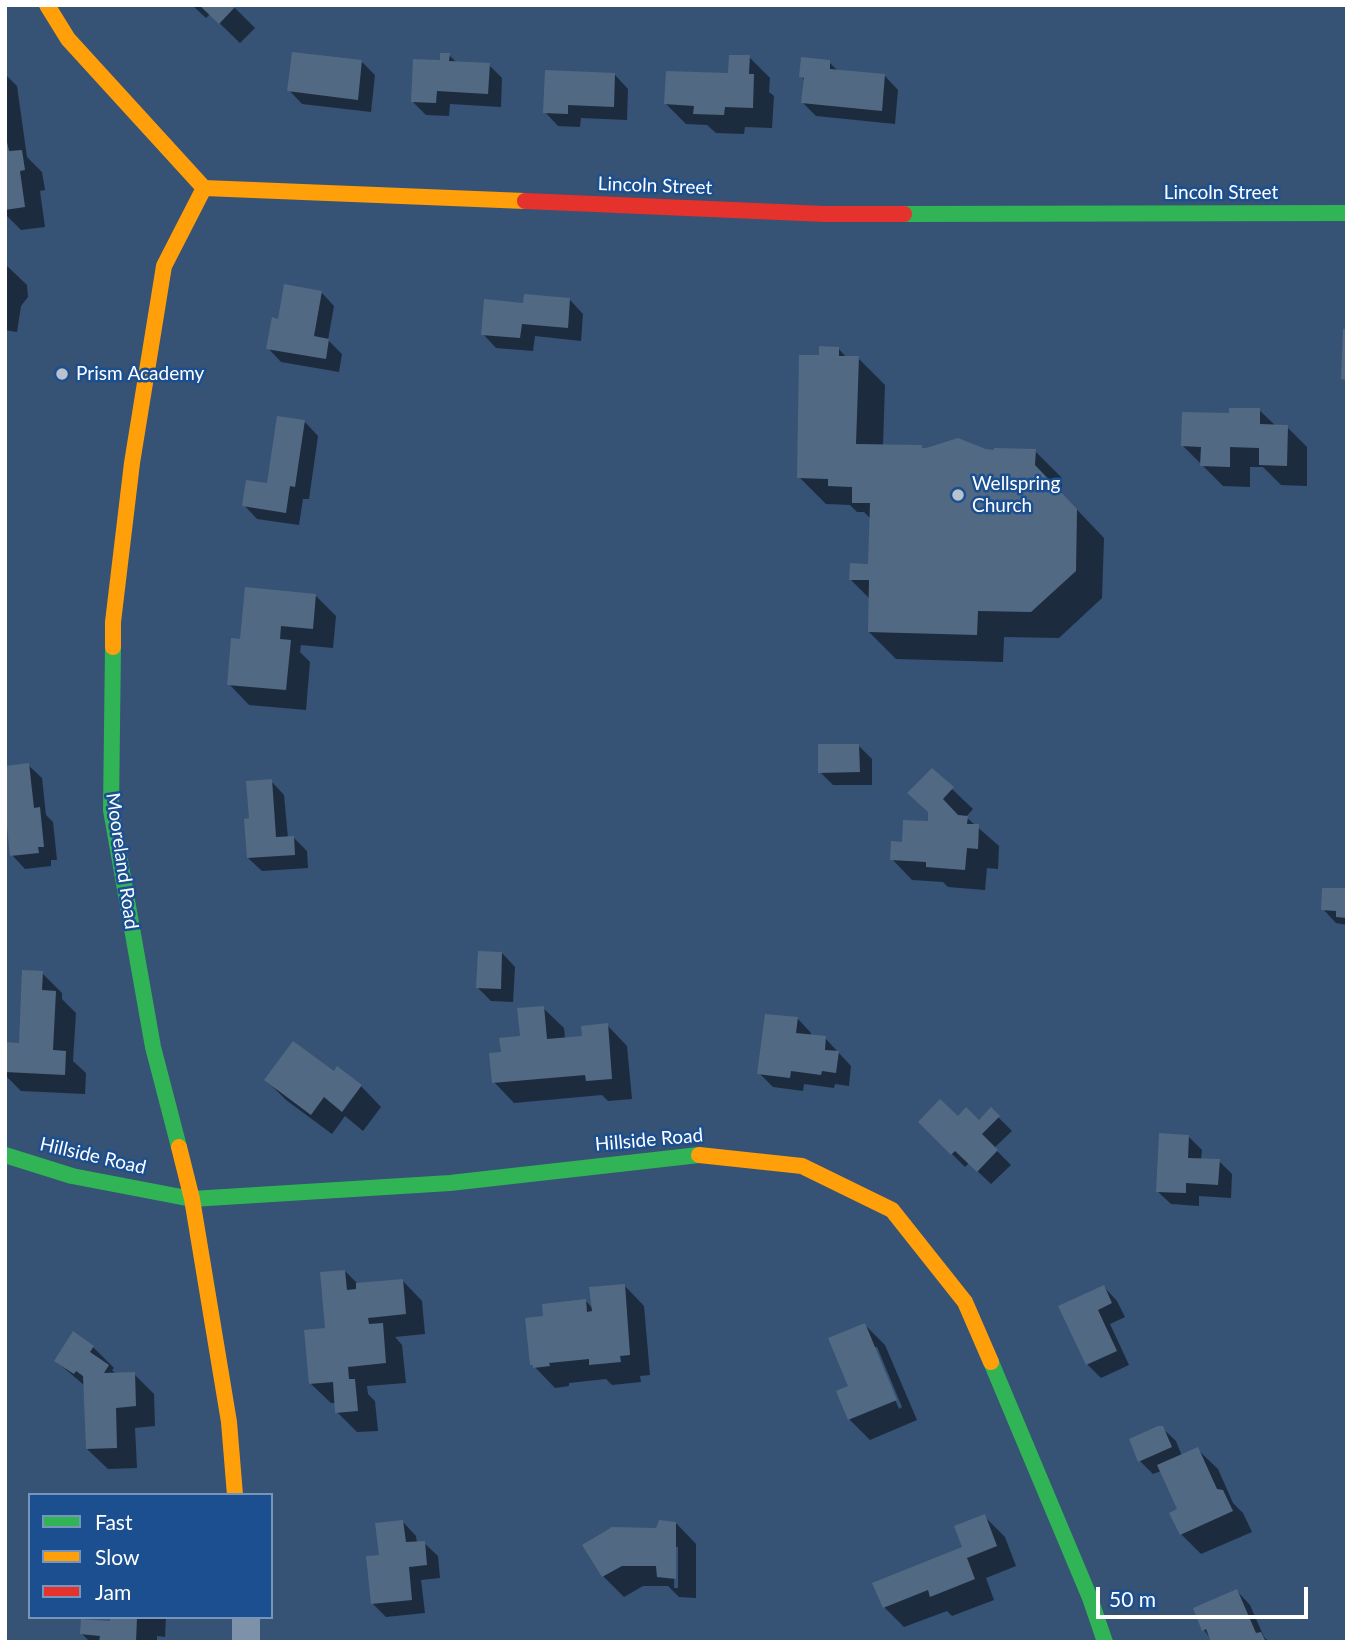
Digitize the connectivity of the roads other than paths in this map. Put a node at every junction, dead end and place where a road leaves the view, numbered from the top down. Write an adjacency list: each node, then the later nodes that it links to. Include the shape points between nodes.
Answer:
1 (47, 5): 2 (street, via 68,39)
2 (204, 188): 3 (street, Lincoln Street, via 824,214); 5 (street, Mooreland Road, via 164,266 132,463 112,662 111,810 153,1047)
3 (1347, 213)
4 (5, 1155): 5 (street, Hillside Road, via 72,1176)
5 (192, 1199): 6 (street, Mooreland Road, via 229,1422); 9 (street, Hillside Road, via 450,1183 705,1154 802,1166 892,1210 965,1302)
6 (235, 1493)
7 (246, 1619): 8 (street)
8 (246, 1642)
9 (1105, 1642)

